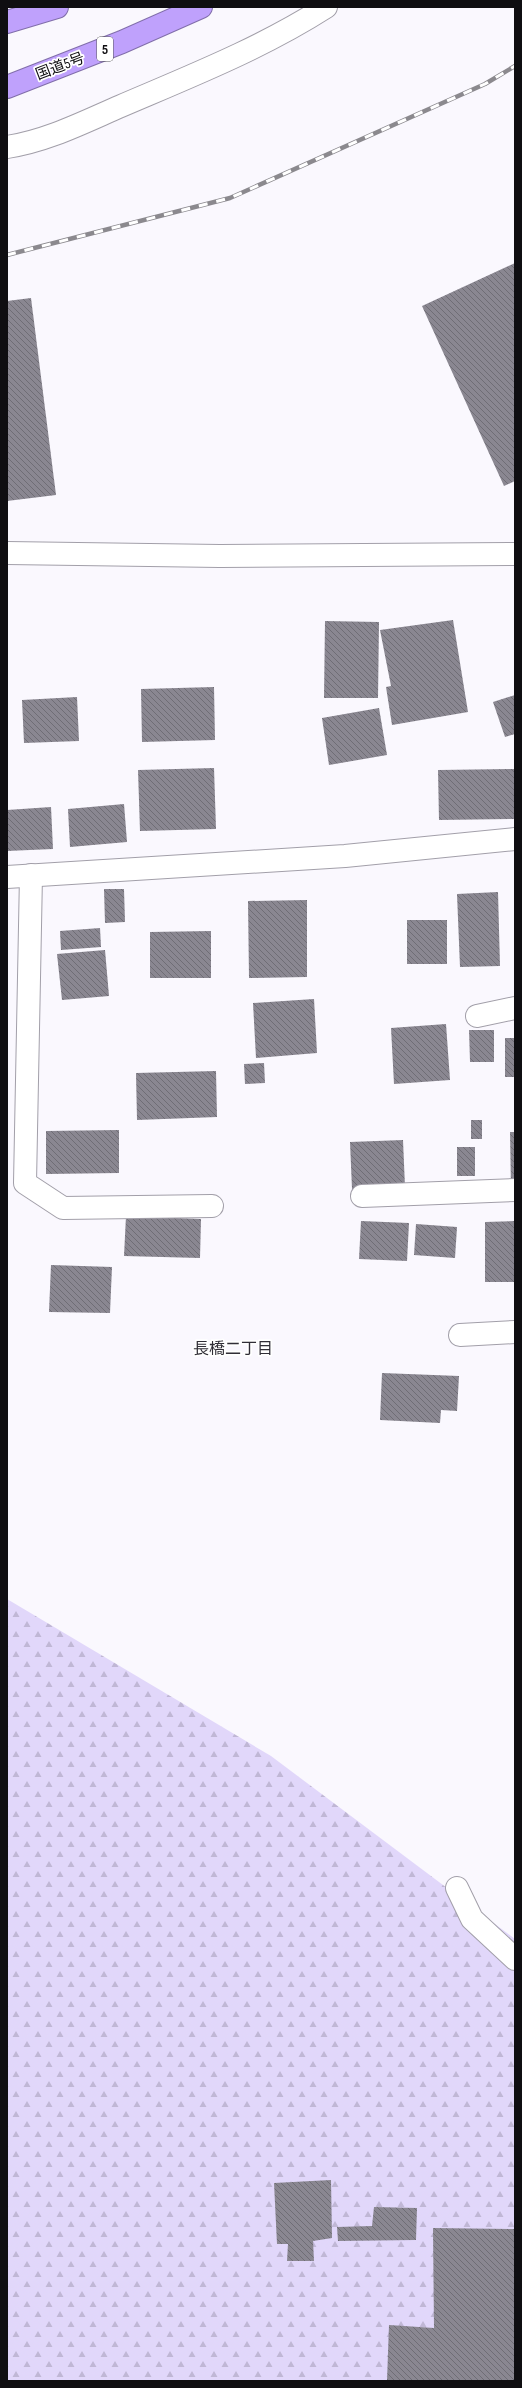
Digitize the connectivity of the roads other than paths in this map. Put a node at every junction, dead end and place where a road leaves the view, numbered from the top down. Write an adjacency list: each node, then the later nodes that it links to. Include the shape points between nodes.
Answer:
1 (56, 7): 4 (highway)
2 (201, 7): 5 (highway, 国道5号 / 5, via 122,42)
3 (326, 7): 6 (street, via 285,33 167,86 33,144)
4 (7, 22)
5 (7, 87)
6 (7, 147)
7 (7, 553): 8 (street, via 220,556)
8 (515, 554)
9 (515, 839): 10 (street, via 345,856)
10 (31, 875): 11 (street); 16 (street, via 26,1183 63,1208)
11 (7, 877)
12 (515, 1008): 13 (street)
13 (477, 1016)
14 (515, 1190): 15 (street)
15 (362, 1196)
16 (212, 1206)
17 (515, 1332): 18 (street)
18 (460, 1335)
19 (457, 1888): 20 (street, via 472,1919)
20 (515, 1959)

